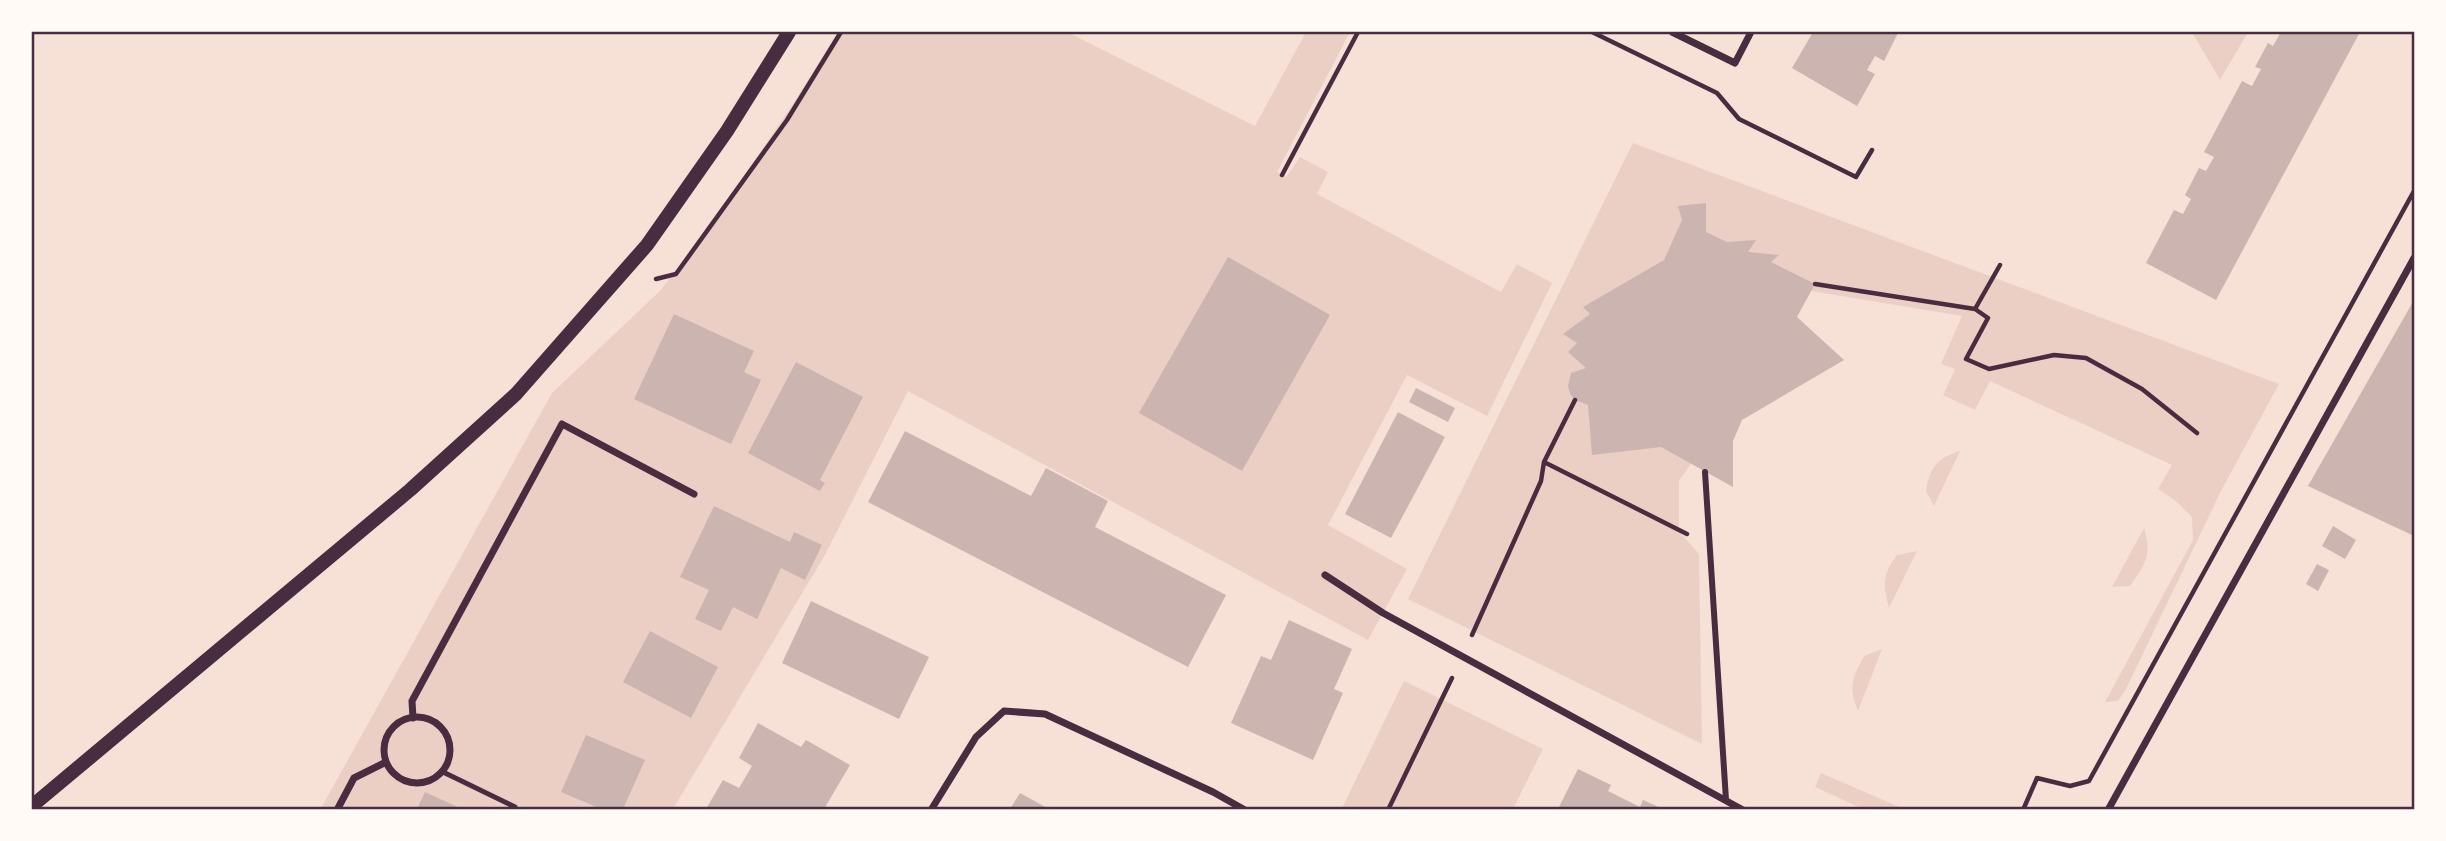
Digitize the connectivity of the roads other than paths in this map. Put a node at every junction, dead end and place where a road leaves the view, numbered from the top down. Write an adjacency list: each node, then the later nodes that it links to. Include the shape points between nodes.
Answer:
1 (789, 32): 12 (main road, via 647,245 516,394 410,491)
2 (1672, 32): 3 (street, via 1735,62)
3 (1751, 32)
4 (2414, 258): 18 (street)
5 (1705, 472): 11 (street)
6 (694, 494): 8 (street, via 562,424 412,701)
7 (1325, 575): 11 (street, via 1383,613)
8 (413, 718): 9 (street, via 398,722 391,730 383,751); 10 (street, via 429,719 446,732 451,753)
9 (386, 762): 10 (street, via 411,784 434,780); 14 (street, via 354,778)
10 (443, 772): 13 (lane)
11 (1726, 800): 17 (street)
12 (32, 806)
13 (515, 807)
14 (337, 810)
15 (931, 810): 16 (street, via 976,737 1004,711 1045,714)
16 (1245, 810)
17 (1743, 810)
18 (2108, 810)

